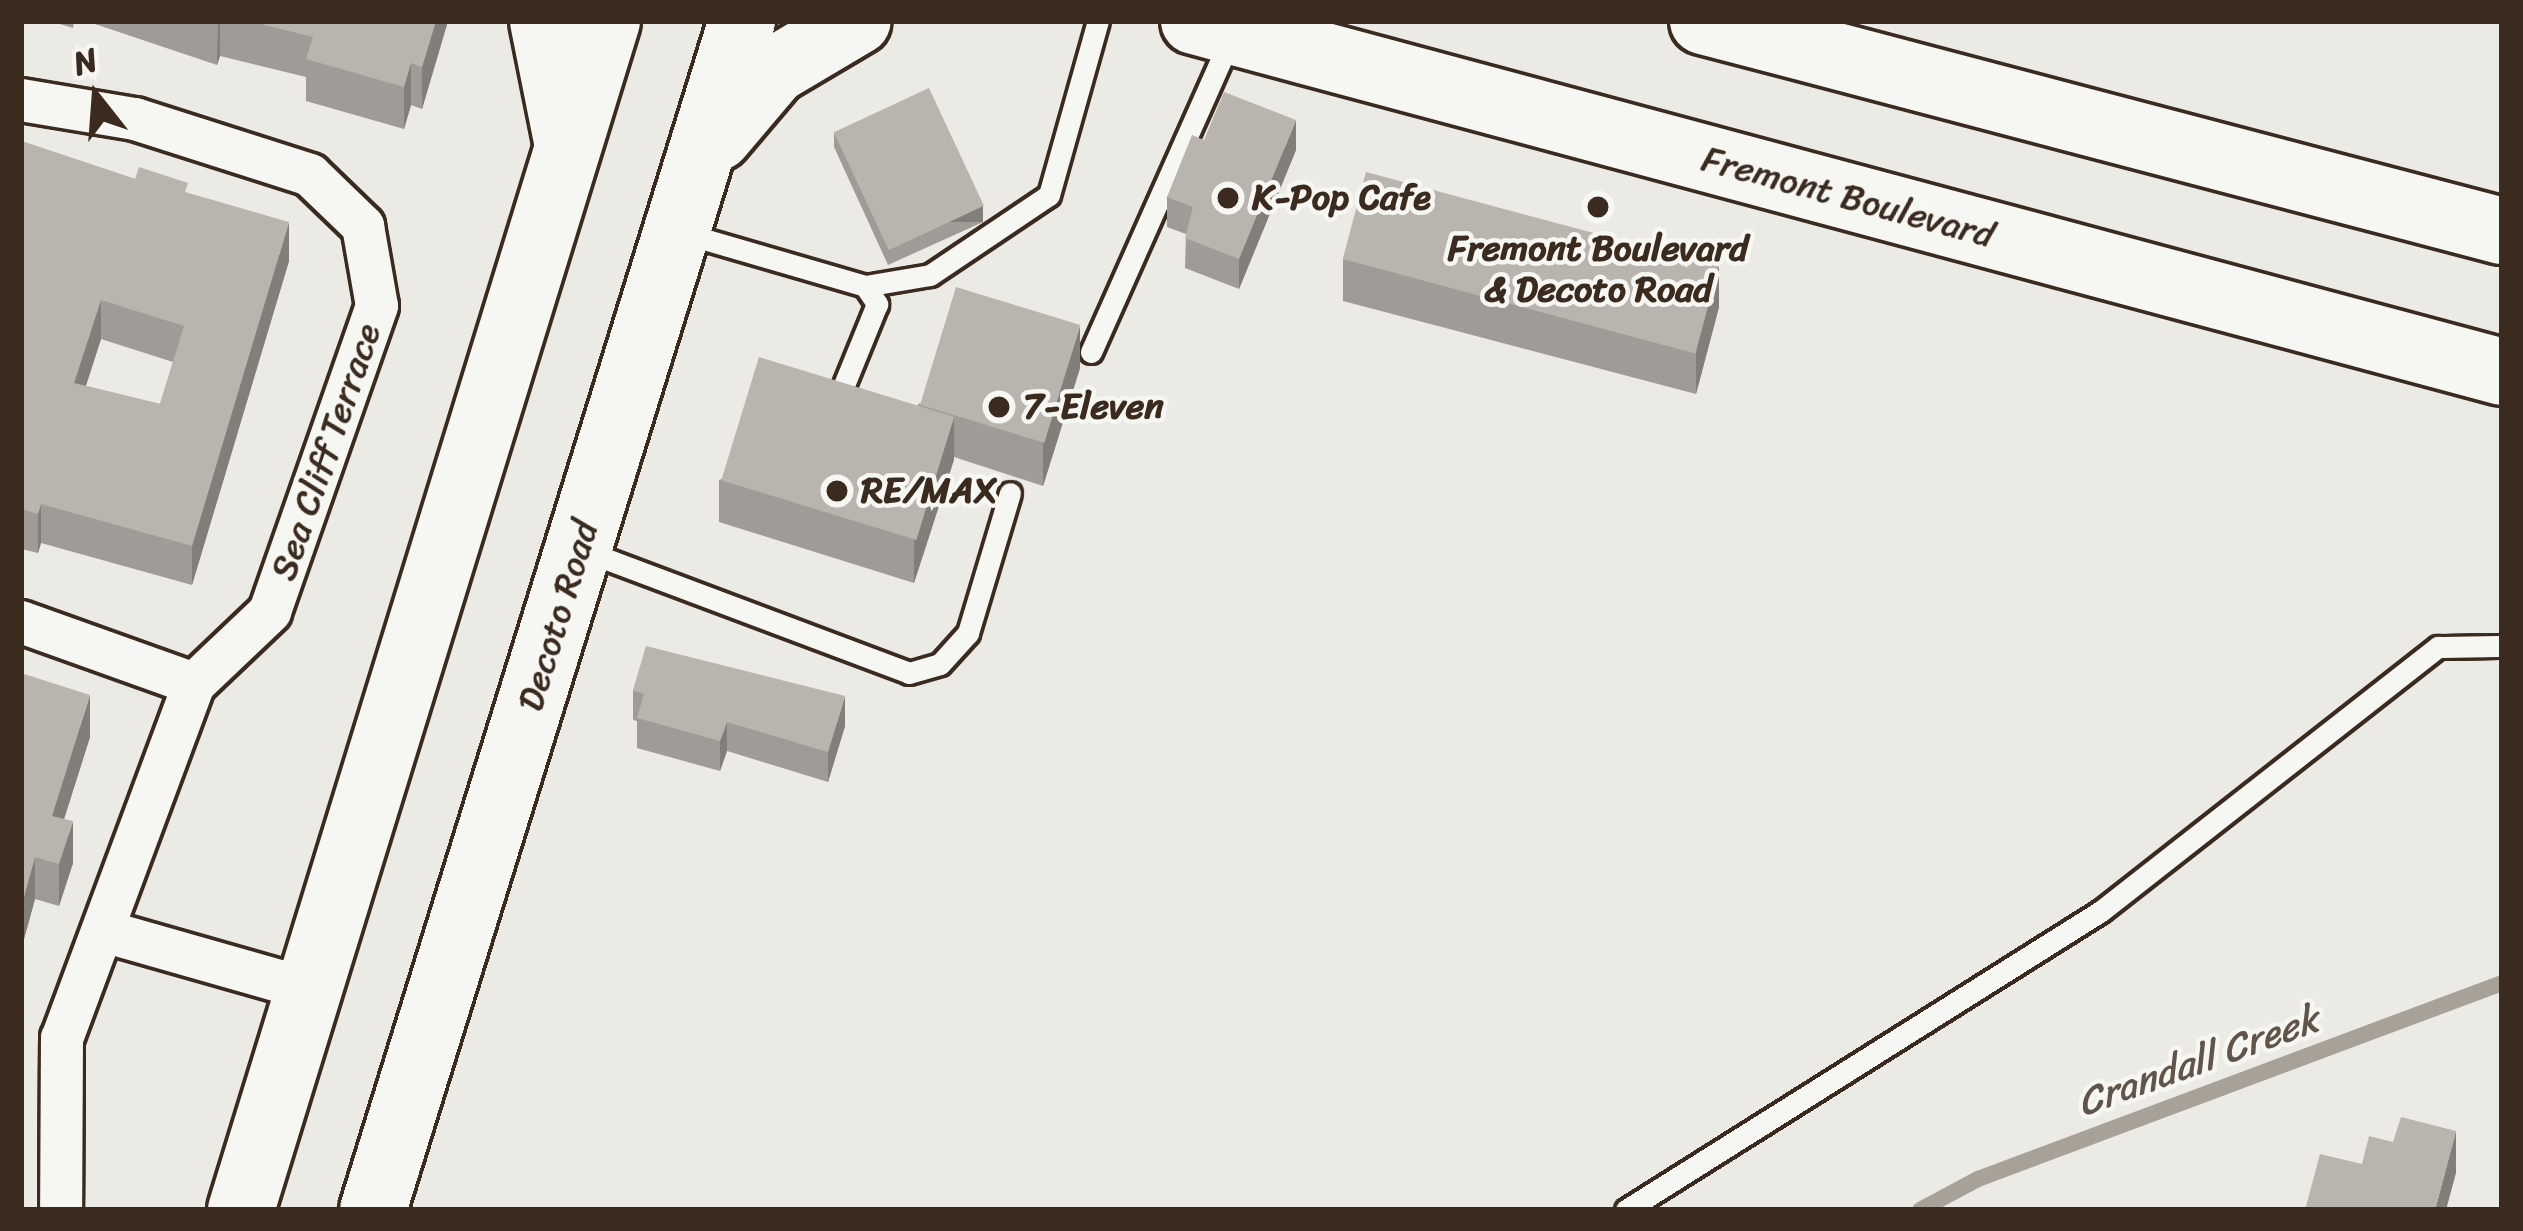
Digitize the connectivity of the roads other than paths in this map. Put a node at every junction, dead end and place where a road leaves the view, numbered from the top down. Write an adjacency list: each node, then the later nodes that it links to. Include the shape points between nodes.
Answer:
1 (543, 21): 10 (main road)
2 (607, 21): 10 (main road)
3 (742, 21): 11 (main road, Decoto Road)
4 (857, 21): 11 (main road, via 775,70)
5 (1098, 21): 14 (lane, via 1049,195 930,275)
6 (1703, 21): 8 (main road)
7 (1214, 26): 15 (lane); 16 (main road, Fremont Boulevard)
8 (1830, 37): 13 (main road)
9 (21, 100): 22 (street, Sea Cliff Terrace, via 135,119 310,175 363,226 377,306 270,612)
10 (568, 148): 24 (main road)
11 (700, 158): 12 (main road, Decoto Road)
12 (676, 231): 14 (lane); 19 (main road, Decoto Road)
13 (2502, 231)
14 (865, 286): 17 (lane, via 877,304)
15 (1091, 352)
16 (2502, 372)
17 (841, 392)
18 (1010, 493): 19 (lane, via 968,633 940,664 909,673)
19 (579, 549): 27 (main road, Decoto Road)
20 (21, 622): 22 (street)
21 (2502, 646): 28 (lane, via 2438,647 2101,911)
22 (194, 684): 23 (street, Sea Cliff Terrace)
23 (107, 932): 24 (street); 25 (street, Sea Cliff Terrace, via 62,1038)
24 (310, 990): 26 (main road)
25 (48, 1183)
26 (241, 1210)
27 (373, 1210)
28 (1626, 1210)

